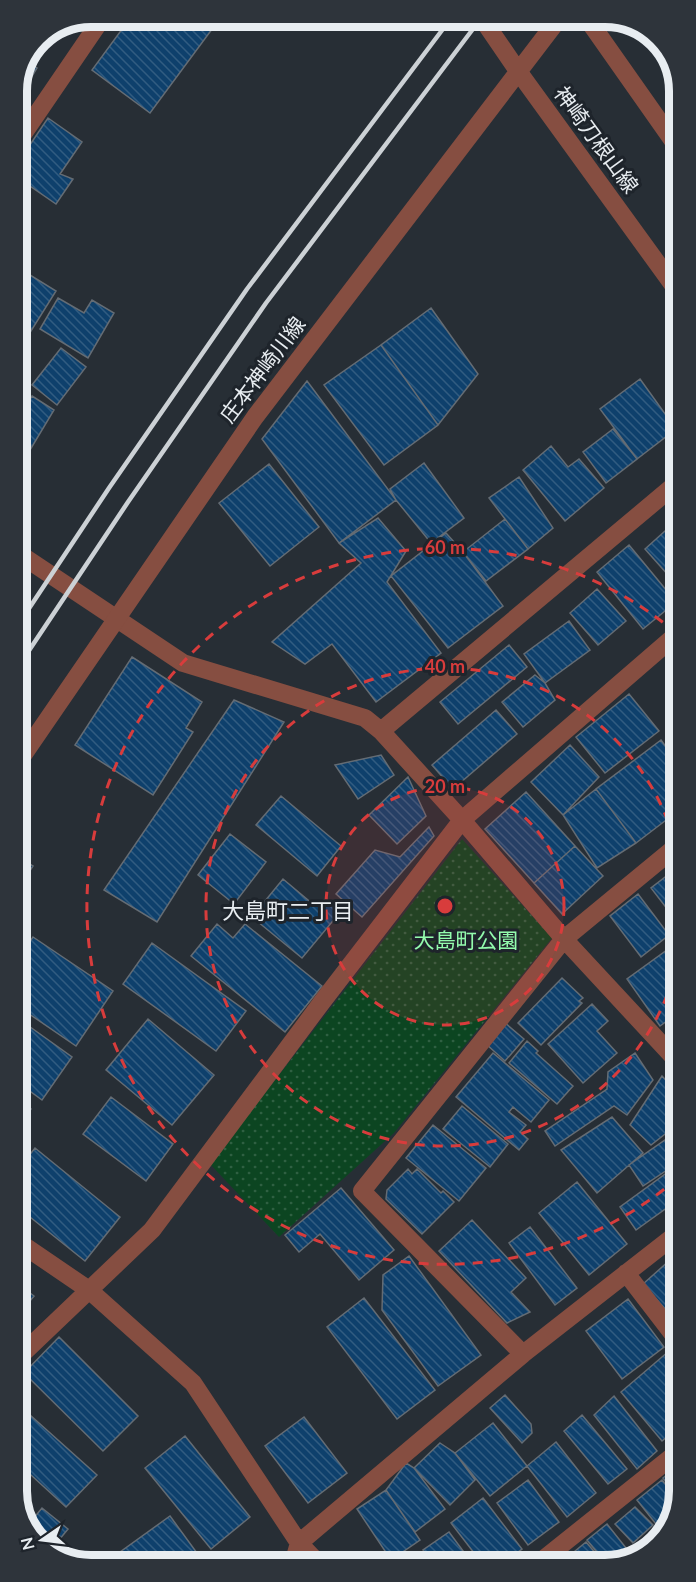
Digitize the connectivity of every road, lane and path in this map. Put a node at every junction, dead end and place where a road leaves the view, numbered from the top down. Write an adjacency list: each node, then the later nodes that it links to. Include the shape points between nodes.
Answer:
1 (96, 27): 6 (street)
2 (488, 27): 5 (street, 神崎刀根山線)
3 (552, 27): 5 (street, 庄本神崎川線)
4 (593, 27): 7 (street)
5 (518, 71): 8 (street, 神崎刀根山線); 11 (street, 庄本神崎川線, via 255,417)
6 (27, 128)
7 (669, 135)
8 (669, 279)
9 (669, 490): 13 (street)
10 (27, 559): 11 (street)
11 (116, 618): 13 (street, via 183,663 365,718); 14 (street, 庄本神崎川線)
12 (669, 641): 15 (street)
13 (381, 731): 15 (street)
14 (27, 748)
15 (462, 820): 17 (street); 22 (street, via 152,1230)
16 (669, 852): 17 (street)
17 (564, 939): 18 (street); 25 (street, via 362,1191)
18 (669, 1046)
19 (669, 1240): 21 (street)
20 (27, 1248): 22 (street)
21 (626, 1273): 23 (street); 25 (street)
22 (89, 1290): 24 (street); 27 (street, via 193,1383)
23 (669, 1328)
24 (27, 1349)
25 (523, 1354): 27 (street)
26 (669, 1459): 30 (street)
27 (299, 1543): 28 (street); 29 (street)
28 (296, 1555)
29 (310, 1555)
30 (549, 1555)

